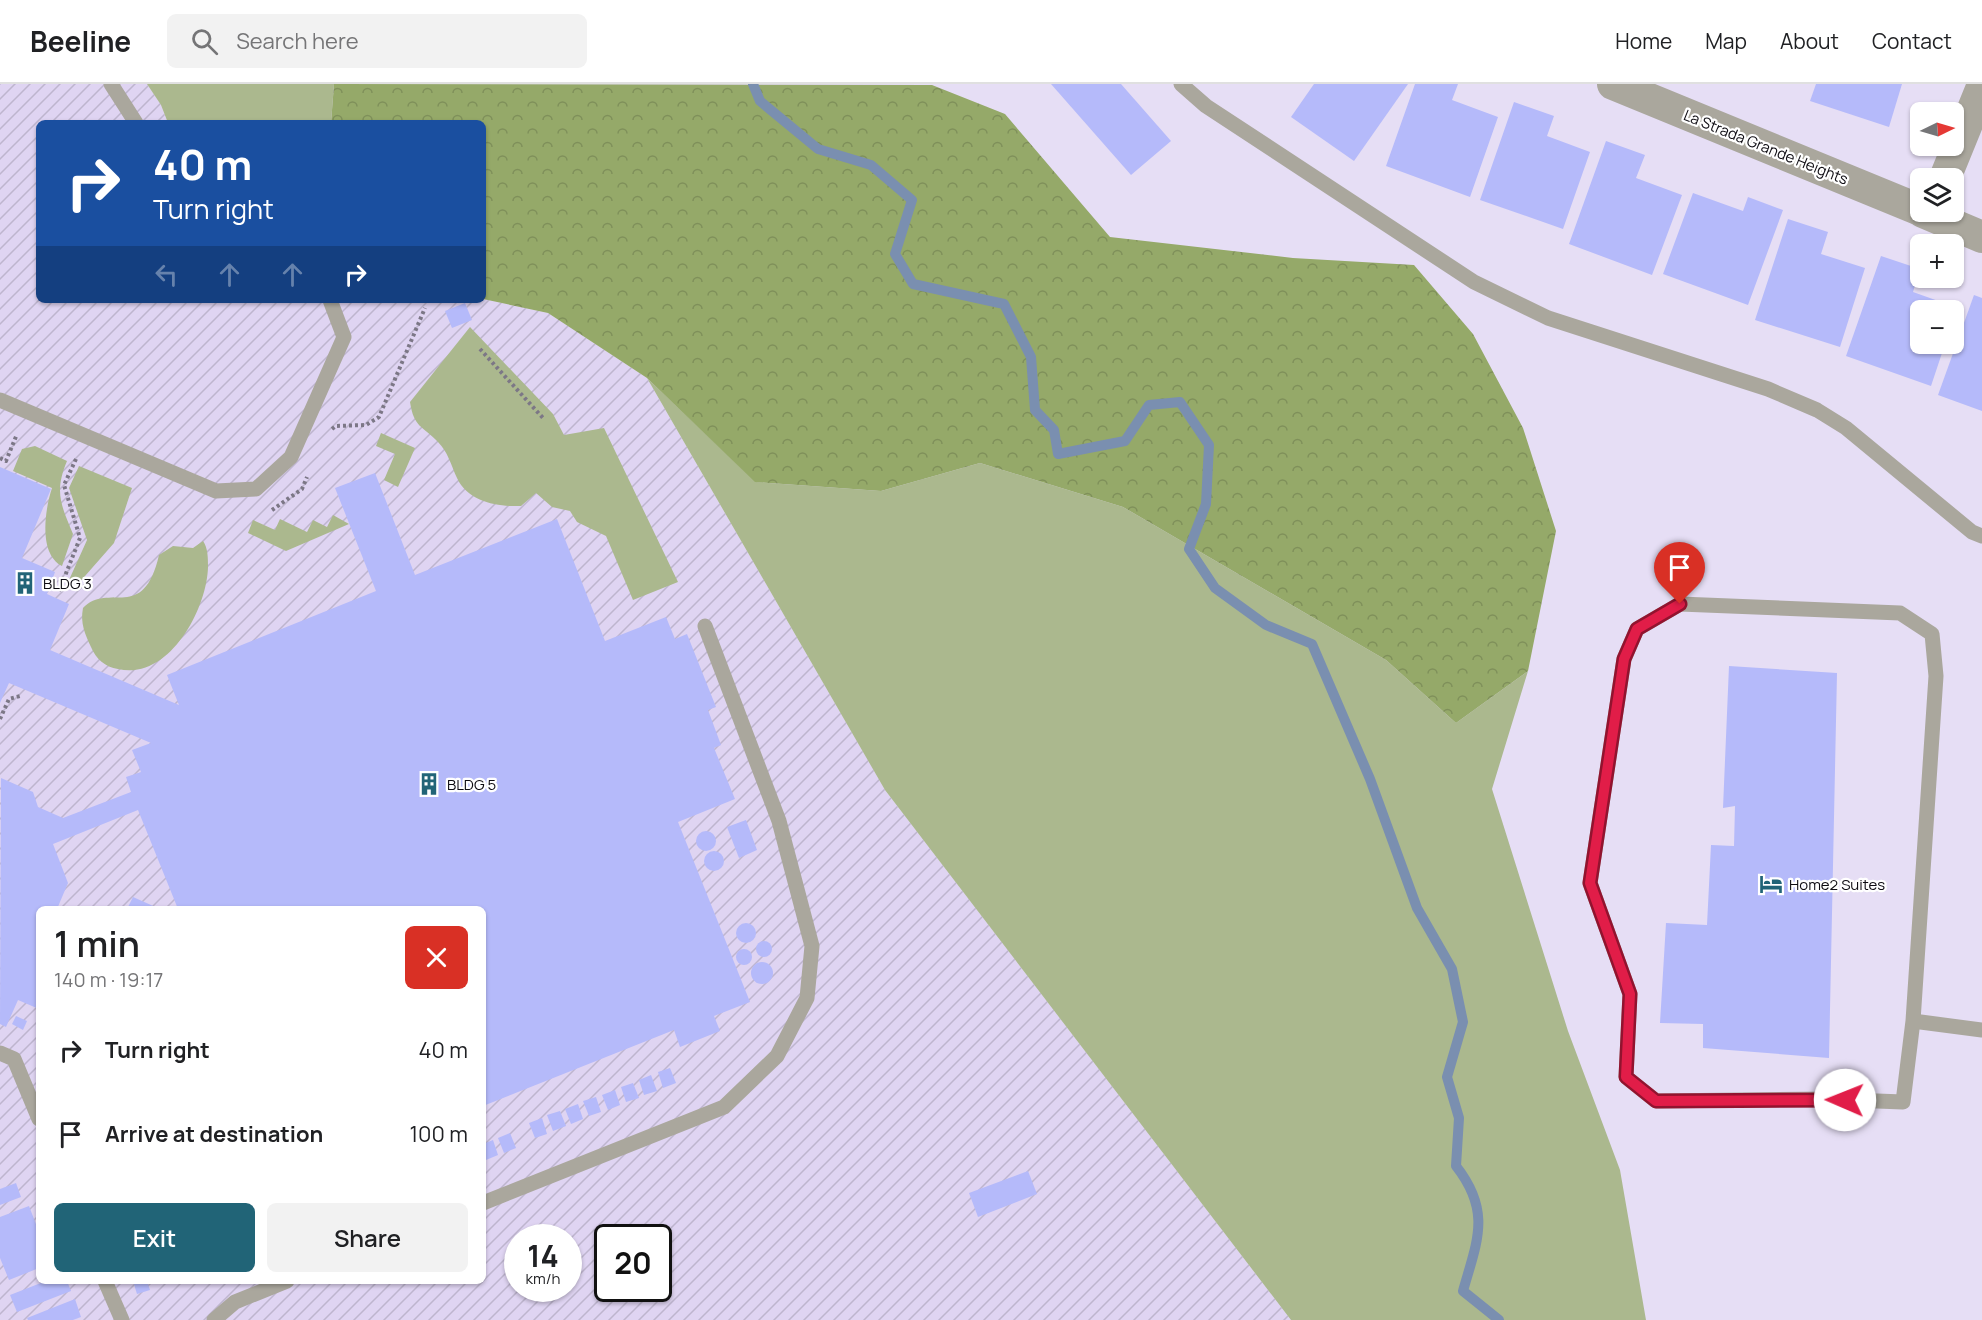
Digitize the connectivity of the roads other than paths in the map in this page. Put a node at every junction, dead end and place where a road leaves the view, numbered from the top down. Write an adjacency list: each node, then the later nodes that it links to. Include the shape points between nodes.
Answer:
1 (111, 84): 5 (lane)
2 (1181, 84): 12 (lane, via 1206,106 1474,282 1548,318 1768,389 1817,410 1846,428 1972,532)
3 (1612, 84): 7 (street, La Strada Grande Heights)
4 (1982, 87): 6 (street)
5 (134, 120)
6 (1949, 168)
7 (1910, 205)
8 (1948, 222): 9 (street, La Strada Grande Heights)
9 (1982, 237)
10 (331, 303): 11 (lane, via 344,337 291,457 256,489 216,491)
11 (0, 400)
12 (1982, 536)
13 (705, 626): 18 (lane, via 779,821 812,946 807,998 777,1056 724,1107)
14 (1913, 1021): 14 (lane, via 1936,676 1932,634 1900,613 1680,604 1637,629 1624,659 1590,883 1630,994 1626,1077 1656,1101 1903,1102); 15 (lane)
15 (1982, 1030)
16 (0, 1053): 17 (lane, via 14,1059)
17 (36, 1112)
18 (486, 1202)
19 (106, 1284): 21 (lane)
20 (280, 1284): 22 (lane, via 235,1302)
21 (122, 1320)
22 (214, 1320)

